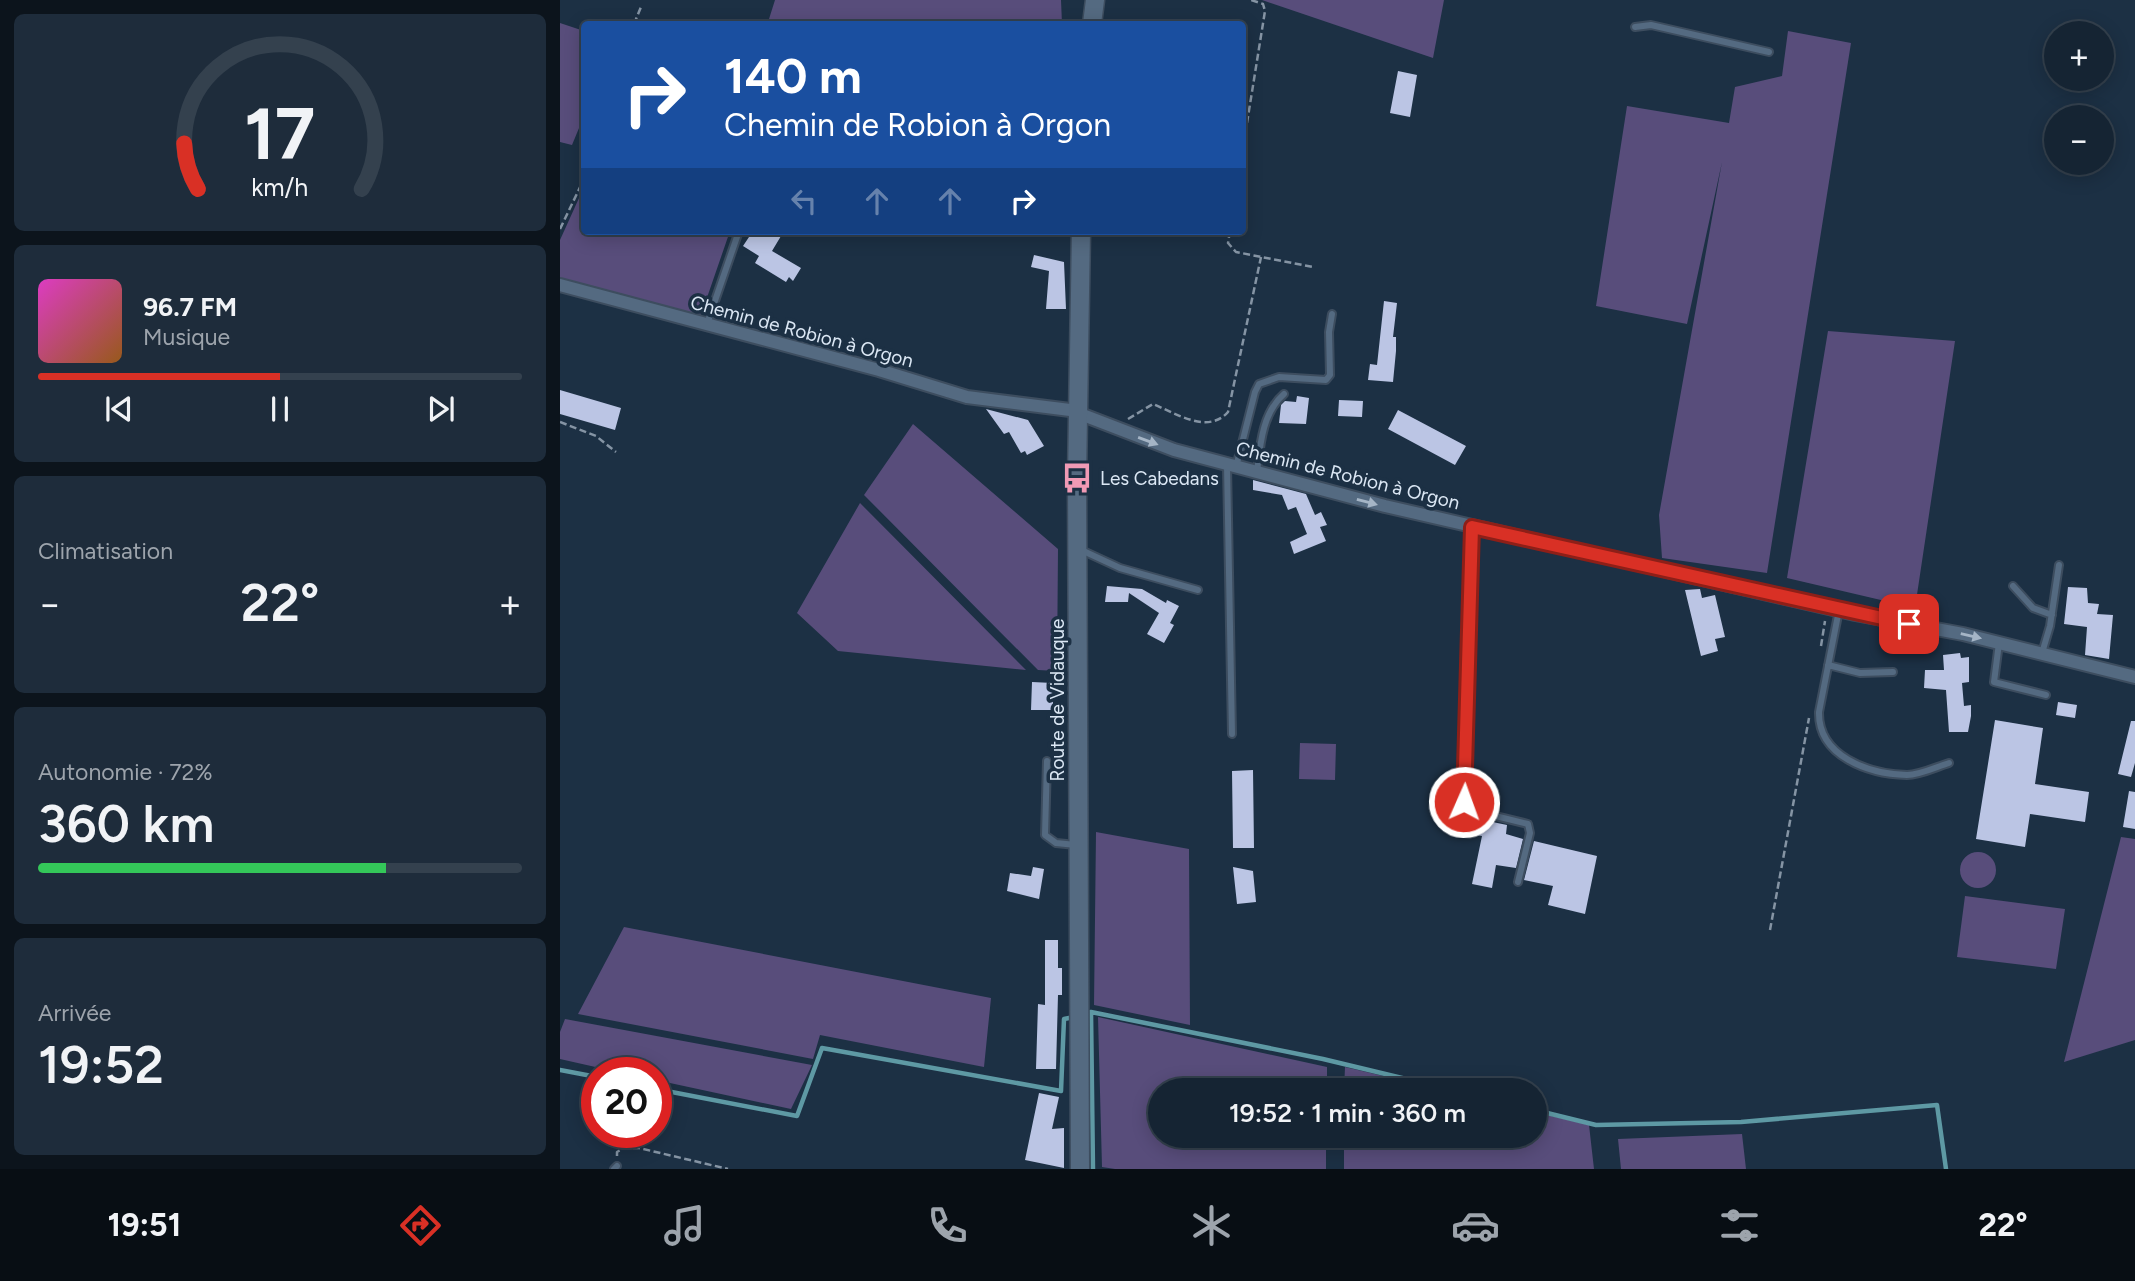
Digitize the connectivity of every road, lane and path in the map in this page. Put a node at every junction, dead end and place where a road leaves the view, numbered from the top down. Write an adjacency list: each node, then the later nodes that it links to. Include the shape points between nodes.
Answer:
1 (1095, 0): 5 (street)
2 (1251, 0): 8 (path, via 1263,4 1265,11)
3 (641, 6): 4 (path)
4 (635, 21)
5 (1092, 21)
6 (1635, 27): 7 (lane, via 1651,25)
7 (1769, 52)
8 (1246, 129)
9 (581, 185): 10 (path)
10 (560, 229)
11 (738, 235): 18 (lane)
12 (1081, 235): 20 (street, Route de Vidauque)
13 (1229, 235): 14 (path, via 1228,243 1236,252)
14 (1261, 257): 15 (path); 22 (path, via 1223,418 1200,423 1153,404)
15 (1313, 267)
16 (560, 285): 18 (street, Chemin de Robion à Orgon)
17 (1332, 314): 24 (lane, via 1330,375 1326,380 1279,377 1259,384)
18 (707, 324): 20 (street, Chemin de Robion à Orgon, via 967,397)
19 (1284, 394): 25 (lane, via 1268,416)
20 (1081, 415): 22 (street, Chemin de Robion à Orgon); 27 (street, Route de Vidauque)
21 (560, 422): 23 (path, via 596,436)
22 (1114, 428): 24 (street, Chemin de Robion à Orgon, one-way to 24)
23 (616, 452)
24 (1232, 466): 25 (street, Chemin de Robion à Orgon); 41 (lane)
25 (1257, 472): 26 (street, Chemin de Robion à Orgon, one-way to 26)
26 (1472, 527): 31 (street, Chemin de Robion à Orgon); 45 (lane, via 1464,802 1471,810 1528,824 1530,834)
27 (1077, 548): 30 (lane, via 1120,568); 44 (street, Route de Vidauque)
28 (2059, 565): 32 (lane)
29 (2013, 586): 32 (lane, via 2033,608)
30 (1198, 590)
31 (1834, 609): 33 (street, Chemin de Robion à Orgon, one-way to 33); 34 (path); 36 (lane)
32 (2052, 615): 35 (lane)
33 (1999, 643): 35 (street, Chemin de Robion à Orgon); 39 (lane, via 1994,682)
34 (1820, 651)
35 (2042, 653): 38 (street, Chemin de Robion à Orgon)
36 (1828, 665): 37 (lane, via 1860,673); 43 (lane, via 1819,723 1826,742 1847,760 1869,769 1909,775)
37 (1893, 672)
38 (2135, 677)
39 (2046, 695)
40 (1810, 717): 46 (path)
41 (1232, 734)
42 (1047, 761): 44 (lane, via 1045,835 1056,843)
43 (1949, 763)
44 (1078, 845): 49 (street, Route de Vidauque)
45 (1518, 882)
46 (1770, 930)
47 (615, 1168): 48 (path, via 617,1153 639,1148)
48 (728, 1169)
49 (1080, 1169)

